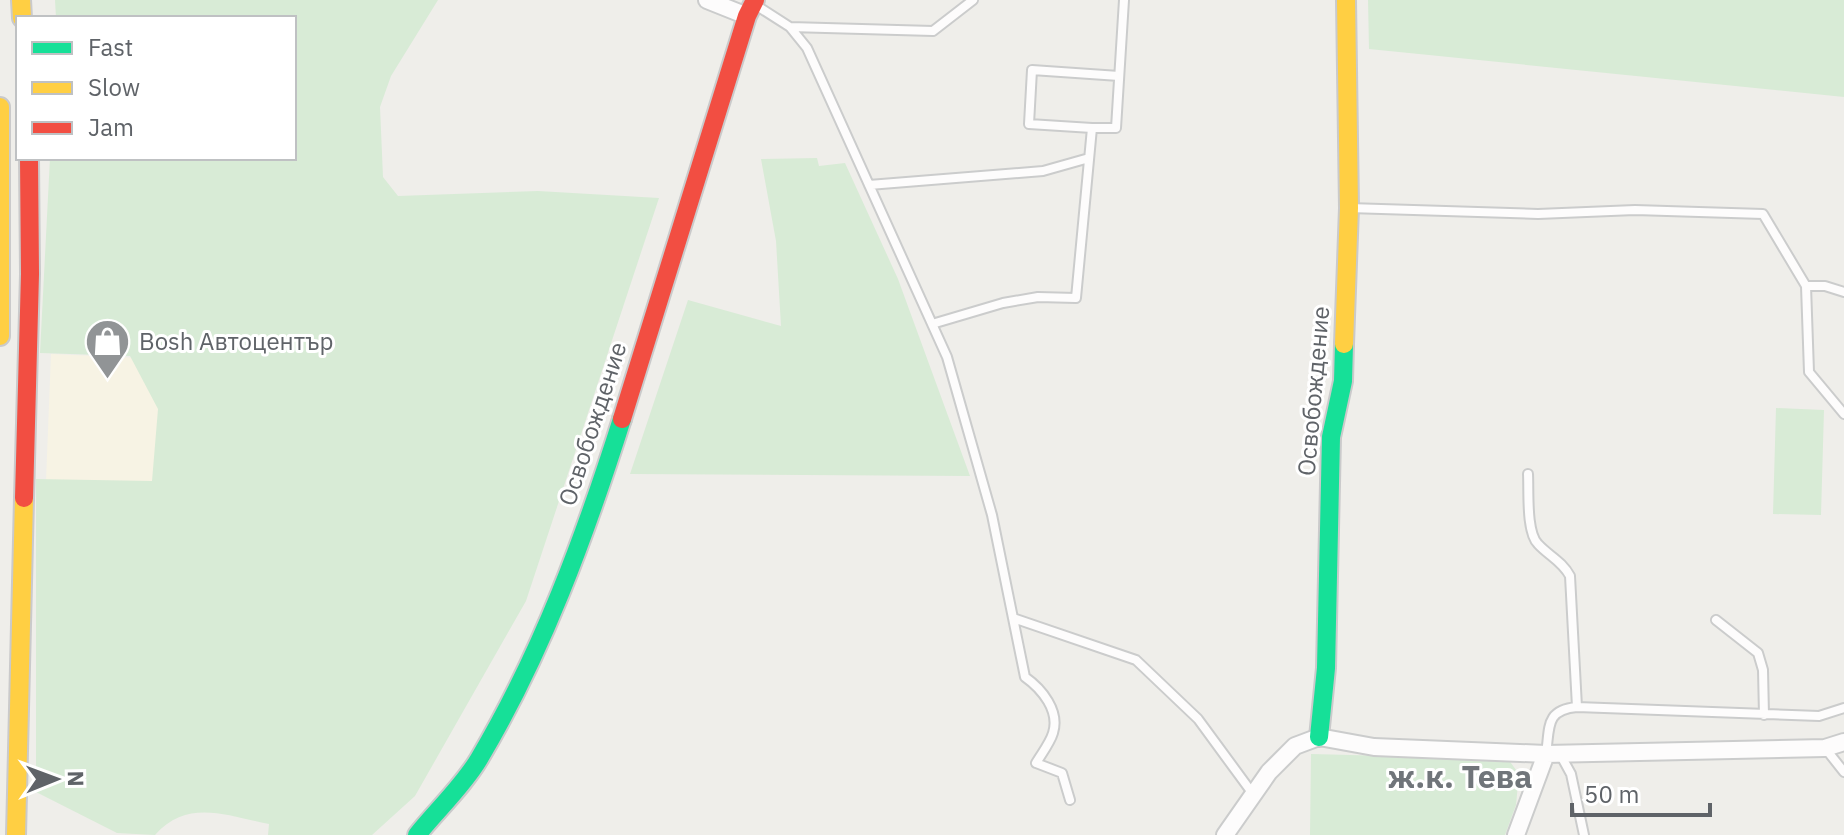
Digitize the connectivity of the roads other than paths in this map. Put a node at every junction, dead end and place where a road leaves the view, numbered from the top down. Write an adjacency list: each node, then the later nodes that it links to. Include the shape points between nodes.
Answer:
1 (707, 0): 5 (street)
2 (973, 0): 6 (lane, via 933,31)
3 (1124, 0): 7 (lane)
4 (1346, 0): 13 (street, Освобождение)
5 (752, 7): 6 (lane); 33 (street, Освобождение, via 604,476 549,623 478,761)
6 (790, 27): 12 (lane, via 807,48)
7 (1119, 76): 9 (lane, via 1116,128); 9 (lane, via 1032,70 1029,124)
8 (0, 107): 17 (street)
9 (1092, 128): 10 (lane)
10 (1089, 158): 12 (lane, via 1043,171); 16 (lane, via 1076,298 1003,303)
11 (29, 160): 32 (street)
12 (869, 185): 16 (lane)
13 (1349, 208): 14 (lane, via 1763,214); 25 (street, Освобождение, via 1343,381 1331,437 1326,668)
14 (1806, 286): 15 (lane); 18 (lane, via 1809,372)
15 (1844, 292)
16 (932, 324): 20 (lane, via 947,357 992,515)
17 (0, 336)
18 (1844, 414)
19 (1528, 474): 22 (lane, via 1531,533 1570,576)
20 (1013, 618): 30 (lane, via 1136,660 1198,719); 31 (lane, via 1025,677 1049,700 1055,731 1036,763 1062,773)
21 (1716, 620): 24 (lane, via 1758,653)
22 (1577, 707): 24 (lane); 28 (lane, via 1560,708 1553,716)
23 (1844, 708): 24 (lane, via 1819,716)
24 (1764, 715)
25 (1319, 737): 28 (street, via 1374,747); 30 (street, via 1295,746)
26 (1844, 742): 27 (street)
27 (1825, 748): 28 (street); 29 (lane)
28 (1553, 754): 35 (street); 36 (lane, via 1571,774)
29 (1844, 772)
30 (1253, 794): 34 (street)
31 (1070, 800)
32 (16, 835)
33 (417, 835)
34 (1225, 835)
35 (1516, 835)
36 (1584, 835)

